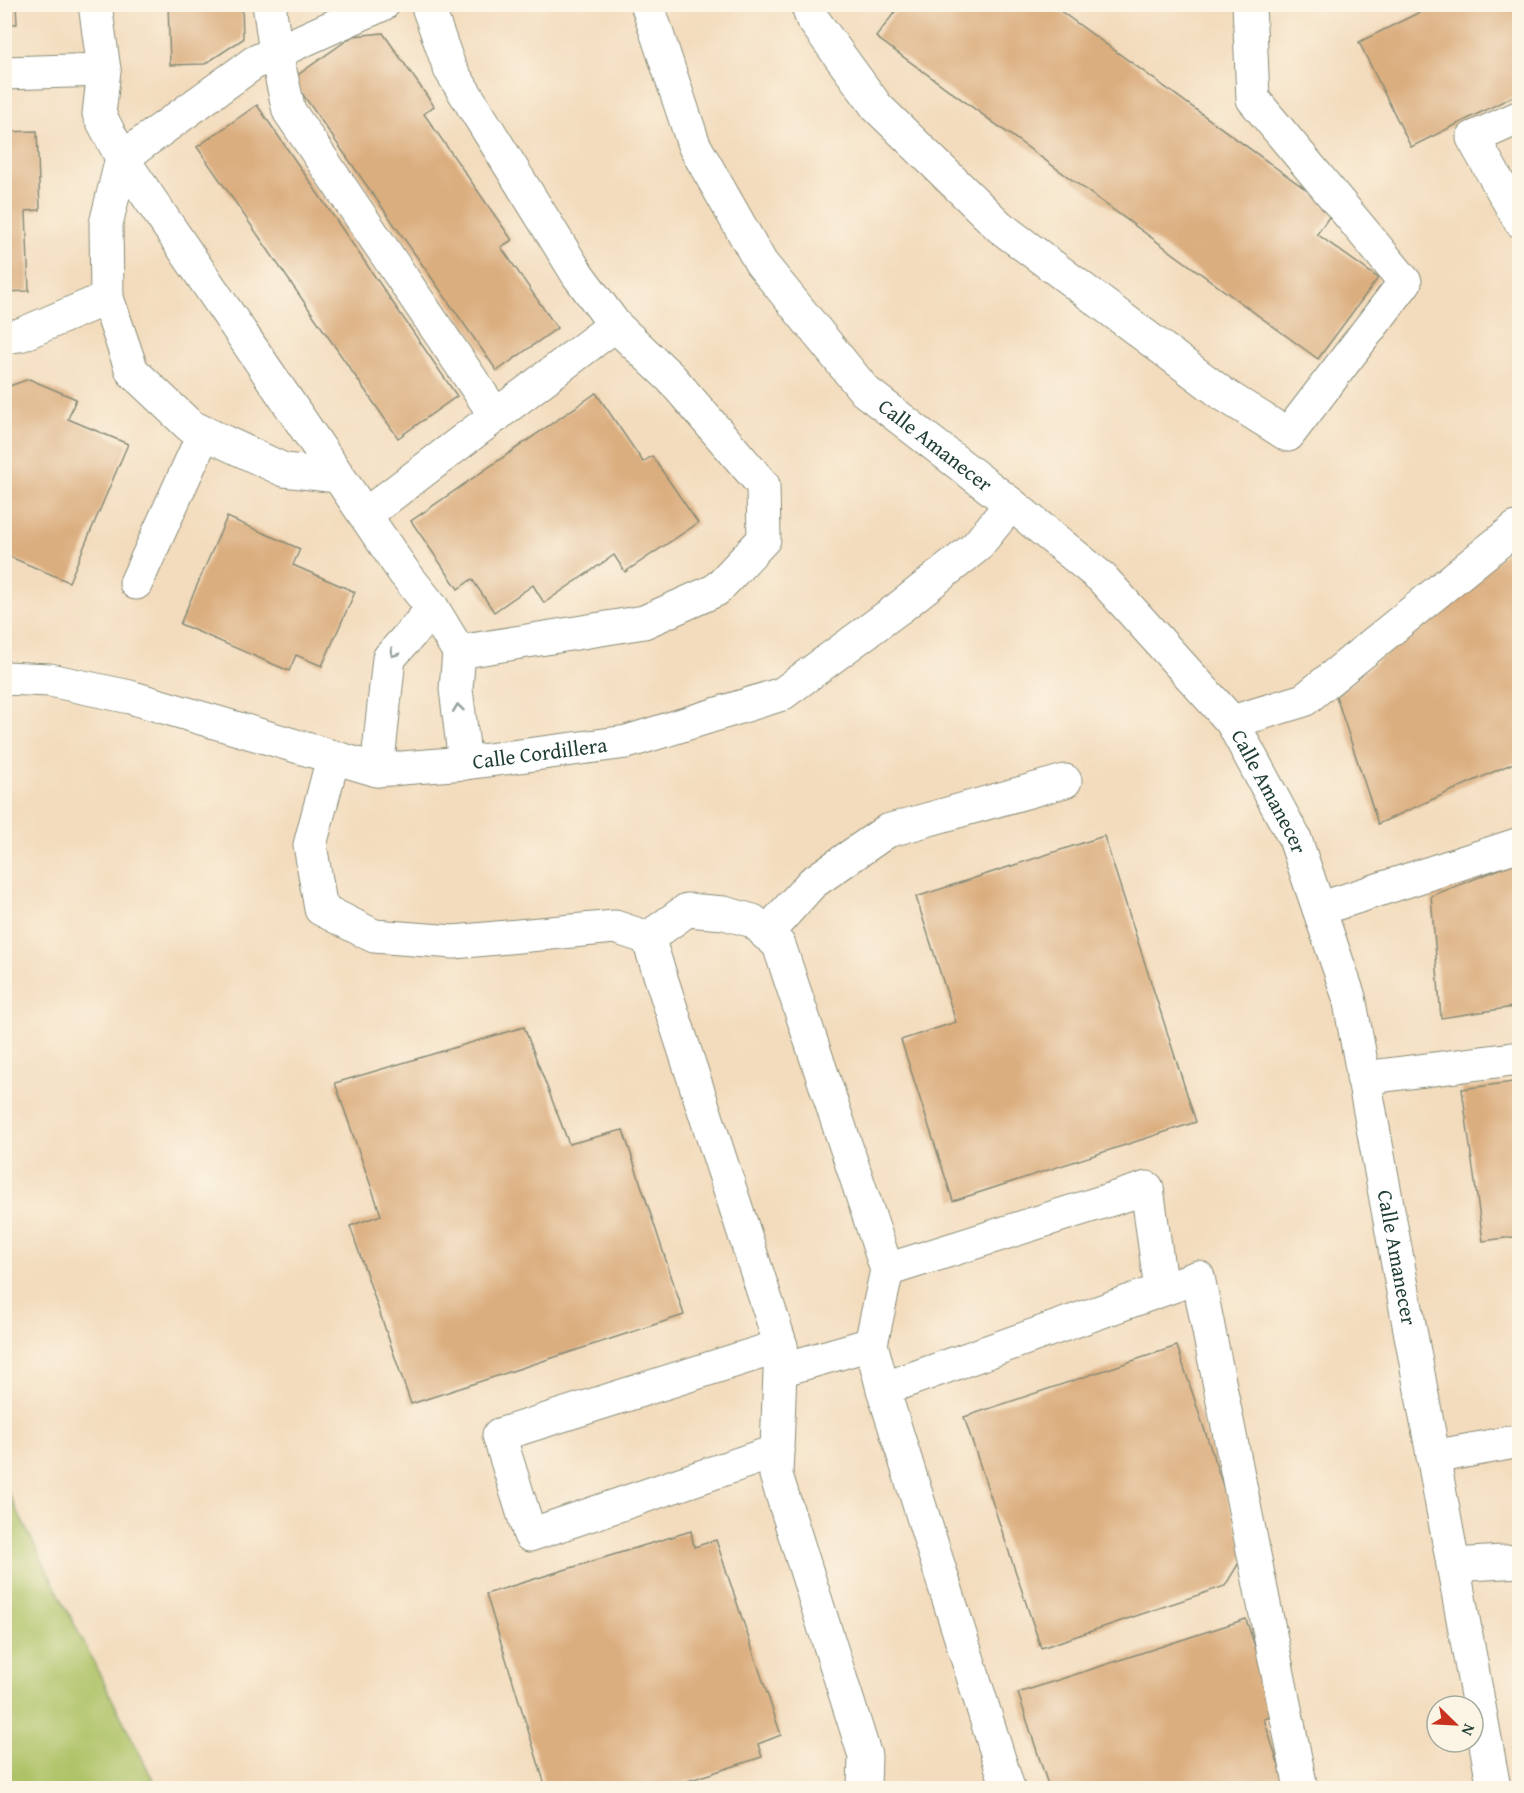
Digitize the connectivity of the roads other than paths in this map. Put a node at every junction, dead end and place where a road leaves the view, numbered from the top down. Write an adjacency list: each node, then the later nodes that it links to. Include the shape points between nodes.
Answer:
1 (95, 4): 9 (street)
2 (269, 4): 8 (street)
3 (383, 4): 8 (street)
4 (426, 4): 15 (street, via 450,69 578,275)
5 (647, 4): 20 (street, Calle Amanecer, via 694,145 761,263 865,391)
6 (807, 4): 7 (street, via 812,18 877,107 1000,227 1223,394 1288,435 1405,282 1253,99)
7 (1249, 4)
8 (276, 52): 12 (street, via 255,62); 17 (street, via 289,111)
9 (104, 70): 10 (street); 12 (street, via 99,114)
10 (4, 74)
11 (1520, 117): 13 (street, via 1473,138)
12 (122, 158): 14 (street, via 106,224); 19 (street)
13 (1520, 221)
14 (107, 298): 16 (street, via 20,335); 18 (street, via 132,371 190,426)
15 (615, 325): 17 (street); 25 (street, via 671,378 763,484 764,539 716,590 644,621)
16 (4, 337)
17 (496, 416): 21 (street)
18 (204, 432): 19 (street, via 284,470); 23 (street)
19 (338, 476): 21 (street)
20 (1011, 504): 27 (street, Calle Amanecer, via 1101,578); 29 (street, Calle Cordillera, via 976,547 782,694 627,742)
21 (365, 515): 24 (street)
22 (1520, 533): 27 (street, via 1516,528 1304,700)
23 (136, 583)
24 (433, 609): 25 (street); 30 (street, one-way to 30, via 389,658)
25 (459, 652): 29 (street, one-way to 25, via 456,689)
26 (4, 678): 28 (street, Calle Cordillera, via 50,680 130,697)
27 (1232, 722): 33 (street, Calle Amanecer, via 1295,838)
28 (333, 758): 30 (street, Calle Cordillera); 35 (street, via 310,844 321,909 374,936 454,942 615,927)
29 (465, 763): 30 (street, Calle Cordillera)
30 (377, 770)
31 (1065, 781): 34 (street, via 887,831 812,883)
32 (1520, 844): 33 (street)
33 (1318, 909): 37 (street, Calle Amanecer, via 1349,997)
34 (766, 934): 35 (street, via 753,921 724,913 687,910); 38 (street, via 779,945)
35 (648, 939): 41 (street)
36 (1520, 1058): 37 (street)
37 (1363, 1078): 45 (street, Calle Amanecer)
38 (887, 1270): 39 (street, via 1148,1188); 40 (street)
39 (1161, 1290): 42 (street); 50 (street, via 1198,1277)
40 (871, 1344): 41 (street); 42 (street)
41 (781, 1358): 44 (street); 44 (street, via 499,1435 530,1535)
42 (883, 1389): 49 (street)
43 (1520, 1441): 45 (street)
44 (777, 1451): 48 (street, via 776,1475 865,1756)
45 (1433, 1457): 47 (street, Calle Amanecer)
46 (1520, 1561): 47 (street)
47 (1453, 1564): 51 (street, Calle Amanecer)
48 (859, 1787)
49 (1008, 1788)
50 (1301, 1788)
51 (1494, 1788)

